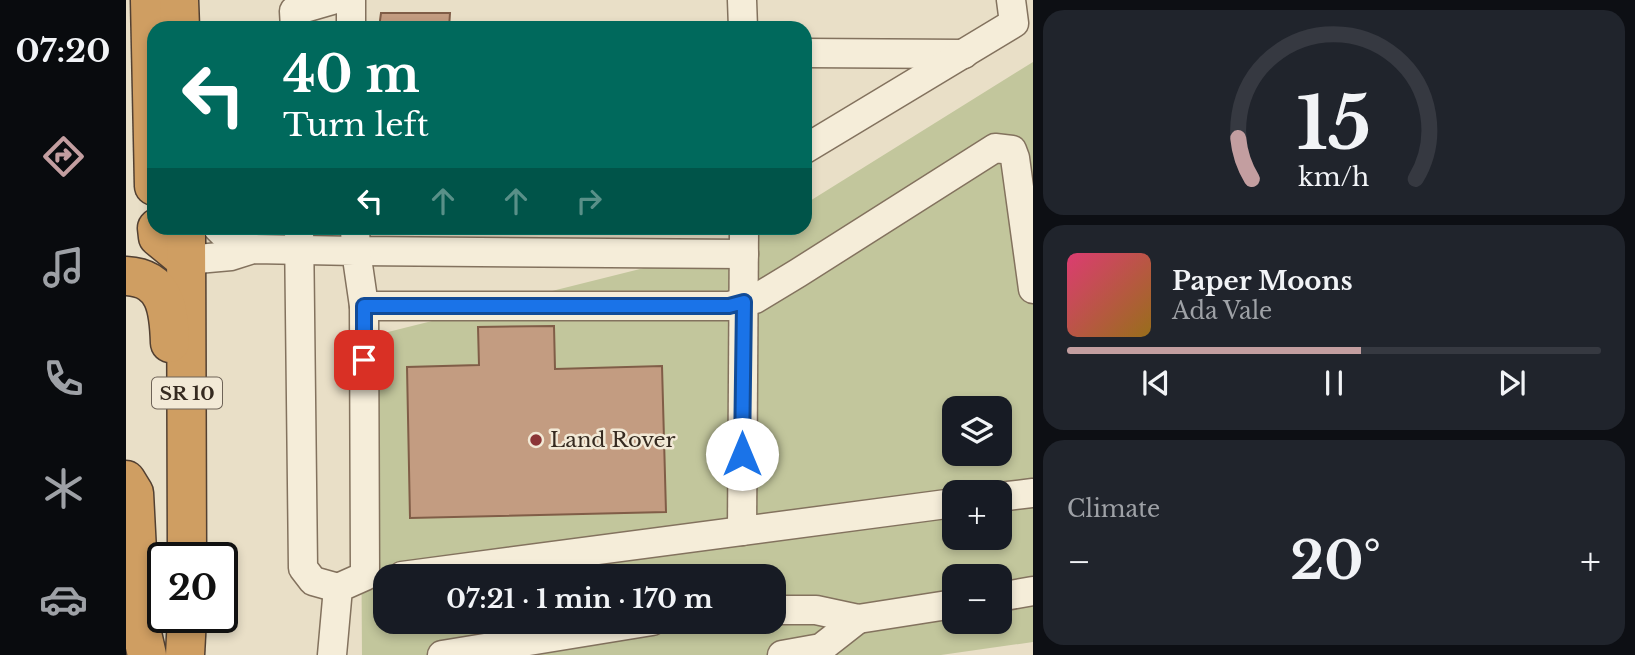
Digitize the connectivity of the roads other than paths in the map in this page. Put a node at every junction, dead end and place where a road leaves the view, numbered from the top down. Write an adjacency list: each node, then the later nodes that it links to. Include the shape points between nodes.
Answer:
1 (150, 0): 7 (highway)
2 (179, 0): 8 (highway)
3 (332, 0): 9 (lane, via 294,11)
4 (351, 0): 10 (lane)
5 (742, 0): 11 (lane)
6 (1011, 0): 13 (lane, via 1014,23)
7 (150, 21)
8 (180, 21)
9 (295, 21)
10 (351, 21)
11 (743, 21)
12 (812, 53): 13 (lane)
13 (964, 54): 14 (lane)
14 (812, 145)
15 (158, 235): 20 (highway)
16 (227, 235): 21 (lane)
17 (299, 239): 18 (lane); 21 (lane); 36 (lane, via 303,568 313,581)
18 (356, 239): 19 (lane); 25 (lane)
19 (744, 241): 24 (lane)
20 (186, 244): 21 (lane, via 231,256); 27 (highway, SR 10)
21 (253, 249)
22 (126, 276): 27 (highway, via 141,277 156,287 169,311 170,437)
23 (1033, 289): 24 (lane, via 1015,159 1012,150 995,148 798,274)
24 (744, 302): 25 (lane, via 729,306); 31 (lane)
25 (364, 306): 33 (lane)
26 (126, 480): 44 (highway, via 134,493 141,629)
27 (187, 489): 32 (highway, SR 10)
28 (1033, 493): 29 (lane)
29 (1012, 495)
30 (942, 505): 31 (lane)
31 (742, 531): 34 (lane)
32 (187, 542)
33 (375, 564)
34 (493, 564)
35 (373, 577): 36 (lane)
36 (338, 588): 46 (lane)
37 (1033, 592): 38 (lane)
38 (1012, 595)
39 (942, 606): 41 (lane)
40 (786, 610): 41 (lane, via 816,610)
41 (858, 619): 48 (lane, via 821,648)
42 (187, 633): 45 (highway)
43 (572, 634): 47 (lane)
44 (147, 655)
45 (186, 655)
46 (332, 655)
47 (442, 655)
48 (782, 655)

